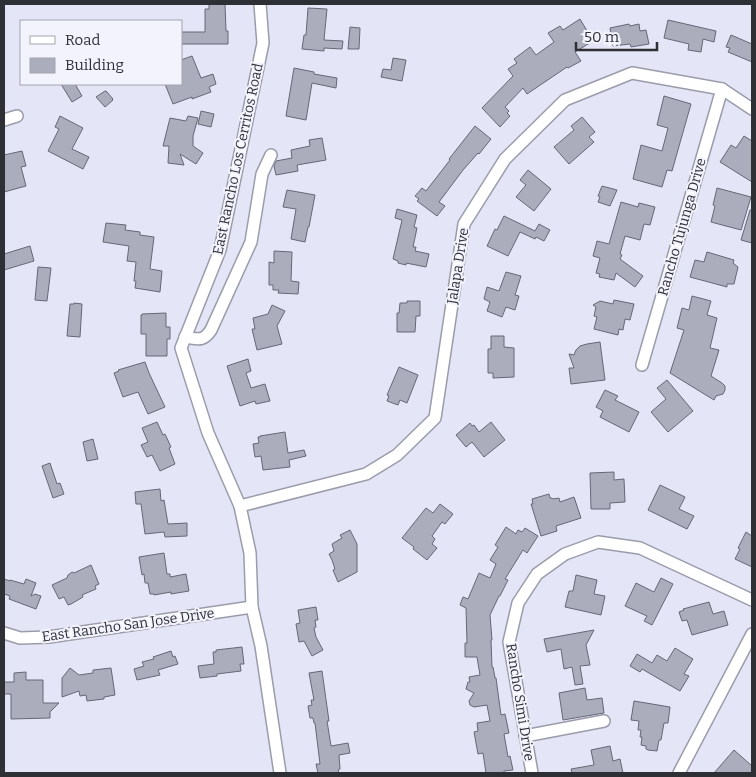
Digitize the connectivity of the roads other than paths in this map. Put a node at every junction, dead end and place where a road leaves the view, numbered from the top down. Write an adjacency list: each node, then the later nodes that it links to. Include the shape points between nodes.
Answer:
1 (260, 4): 7 (street, East Rancho Los Cerritos Road, via 263,43 220,250)
2 (722, 90): 3 (street, Jalapa Drive); 8 (street, Rancho Tujunga Drive); 9 (street, Jalapa Drive, via 632,73 565,100 505,159 464,224 435,418 397,455 366,474)
3 (752, 109)
4 (17, 116): 5 (street)
5 (4, 120)
6 (271, 155): 7 (street, via 262,174 251,242 211,330 207,337 200,339)
7 (185, 337): 9 (street, East Rancho Los Cerritos Road, via 181,348 208,433)
8 (642, 365)
9 (240, 506): 11 (street, East Rancho Los Cerritos Road, via 250,553)
10 (752, 600): 15 (street, Rancho Simi Drive, via 640,548 598,542 565,554 537,574 518,603 509,642)
11 (252, 607): 12 (street, East Rancho San Jose Drive, via 49,637 20,638); 16 (street, East Rancho Los Cerritos Road)
12 (4, 633)
13 (752, 634): 18 (street)
14 (604, 721): 15 (street)
15 (526, 736): 17 (street, Rancho Simi Drive)
16 (280, 773)
17 (532, 773)
18 (678, 773)

